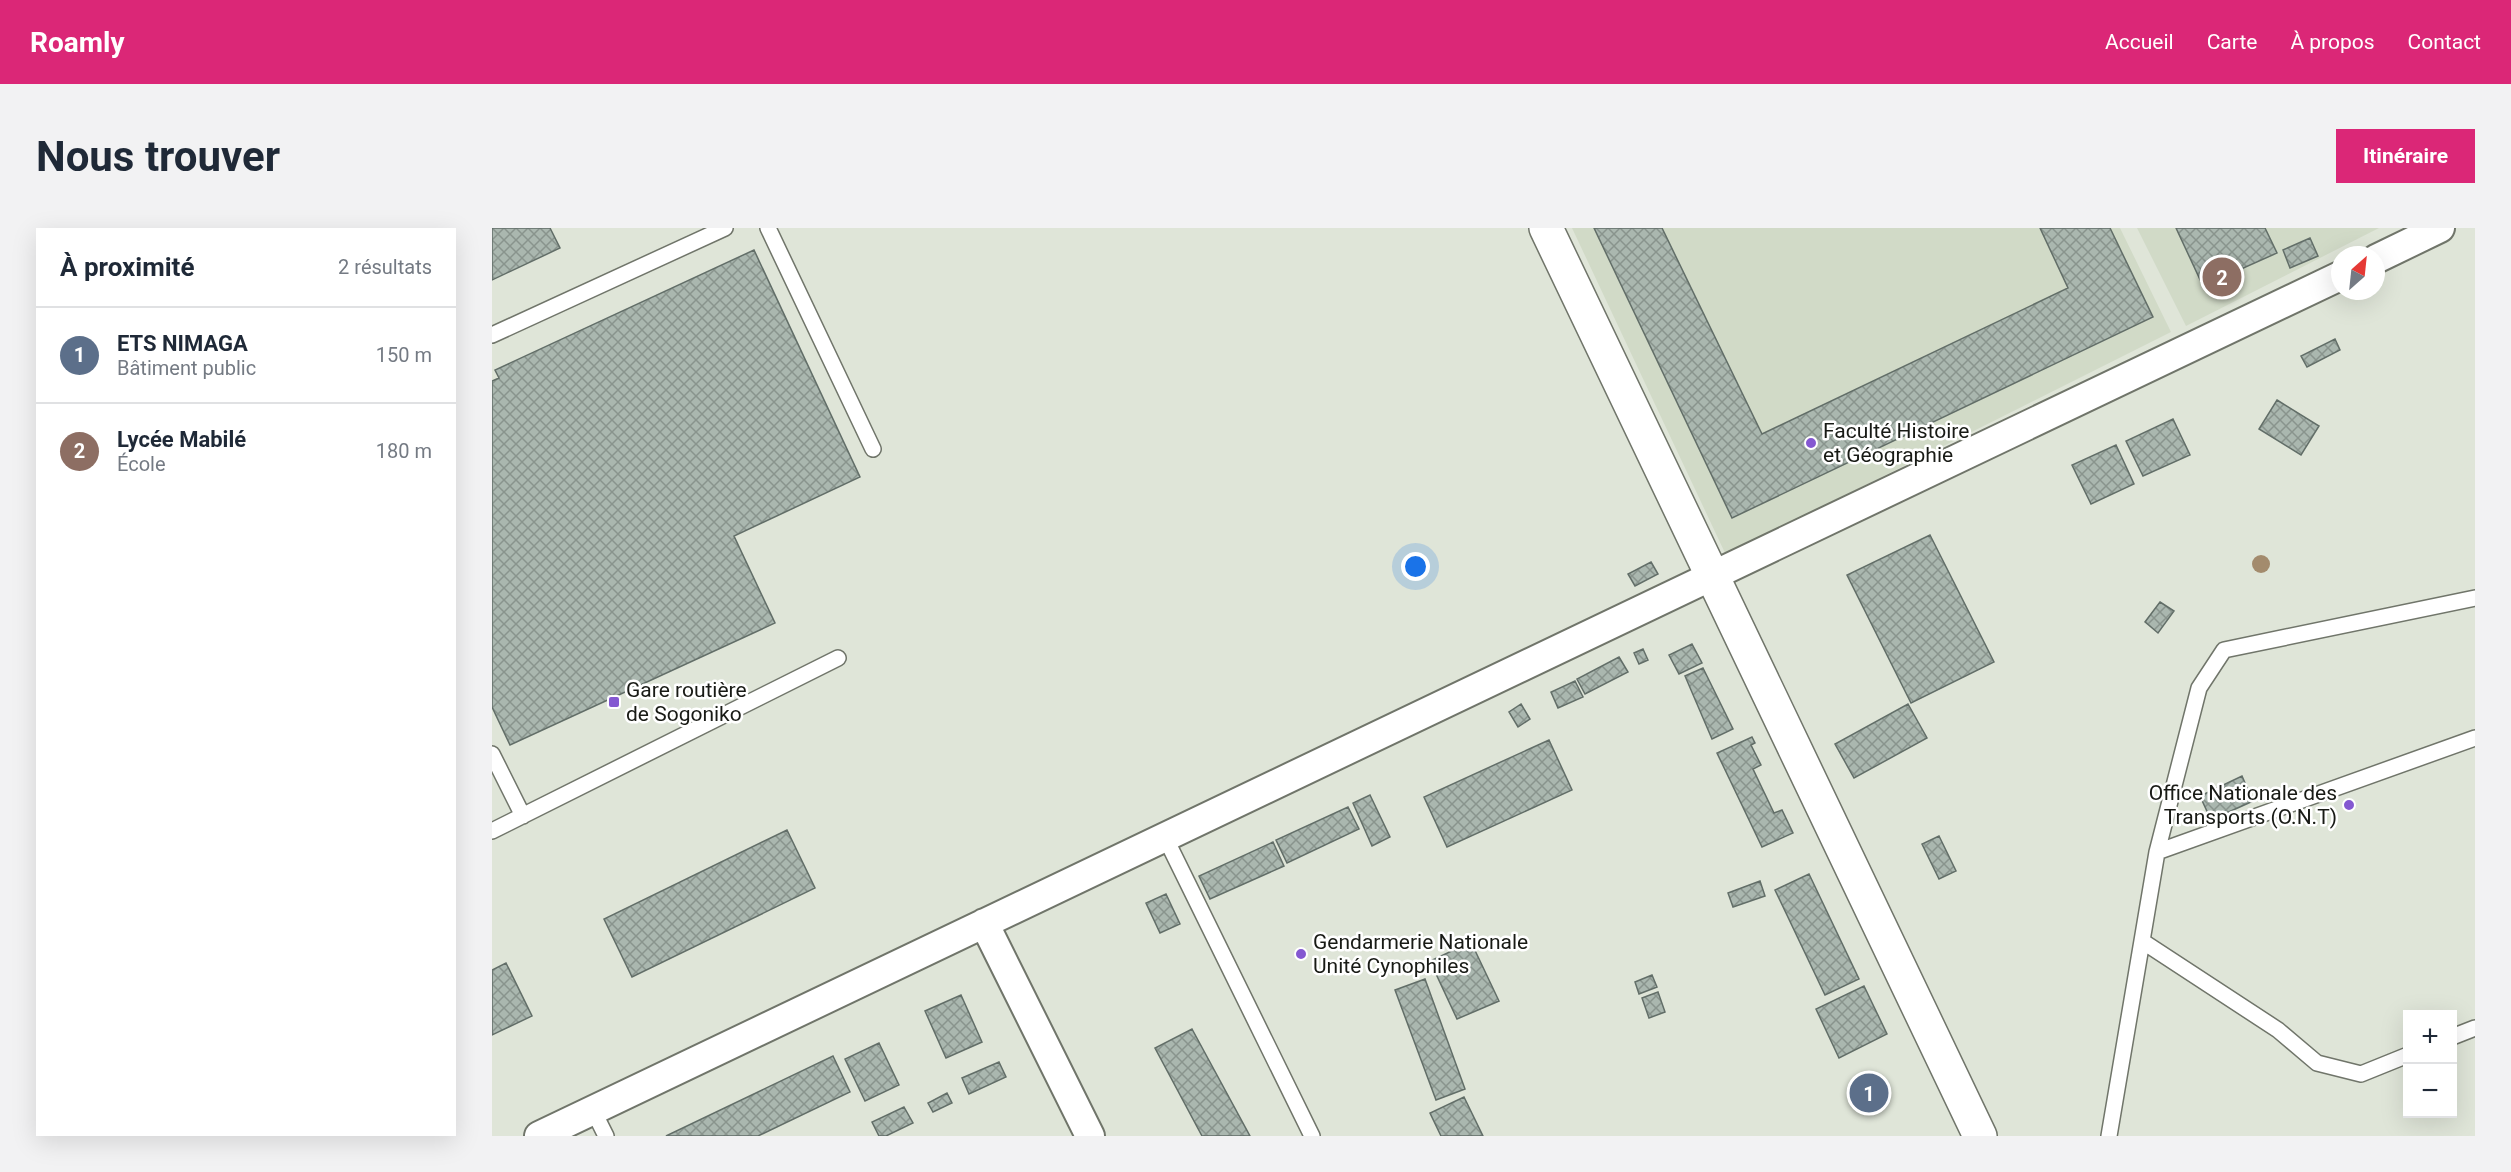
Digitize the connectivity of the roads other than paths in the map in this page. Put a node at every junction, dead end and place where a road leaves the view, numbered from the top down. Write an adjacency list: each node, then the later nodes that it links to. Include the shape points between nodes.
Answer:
1 (725, 228): 7 (lane)
2 (768, 228): 8 (lane)
3 (1546, 228): 9 (street)
4 (2440, 228): 5 (street)
5 (2385, 255)
6 (2331, 280): 9 (street)
7 (492, 335)
8 (873, 449)
9 (1712, 575): 16 (street); 28 (street)
10 (2475, 598): 17 (lane, via 2224,650 2199,688)
11 (838, 658): 14 (lane)
12 (2475, 738): 17 (lane)
13 (492, 754): 14 (lane)
14 (523, 816): 15 (lane)
15 (492, 831)
16 (1165, 837): 18 (street); 27 (lane)
17 (2157, 852): 19 (lane)
18 (984, 923): 23 (street); 26 (street)
19 (2142, 940): 22 (lane, via 2278,1030 2317,1063 2361,1074); 29 (lane)
20 (2475, 1028): 21 (lane)
21 (2457, 1035)
22 (2403, 1057)
23 (593, 1110): 24 (street); 25 (lane)
24 (538, 1136)
25 (606, 1136)
26 (1090, 1136)
27 (1312, 1136)
28 (1980, 1136)
29 (2109, 1136)

